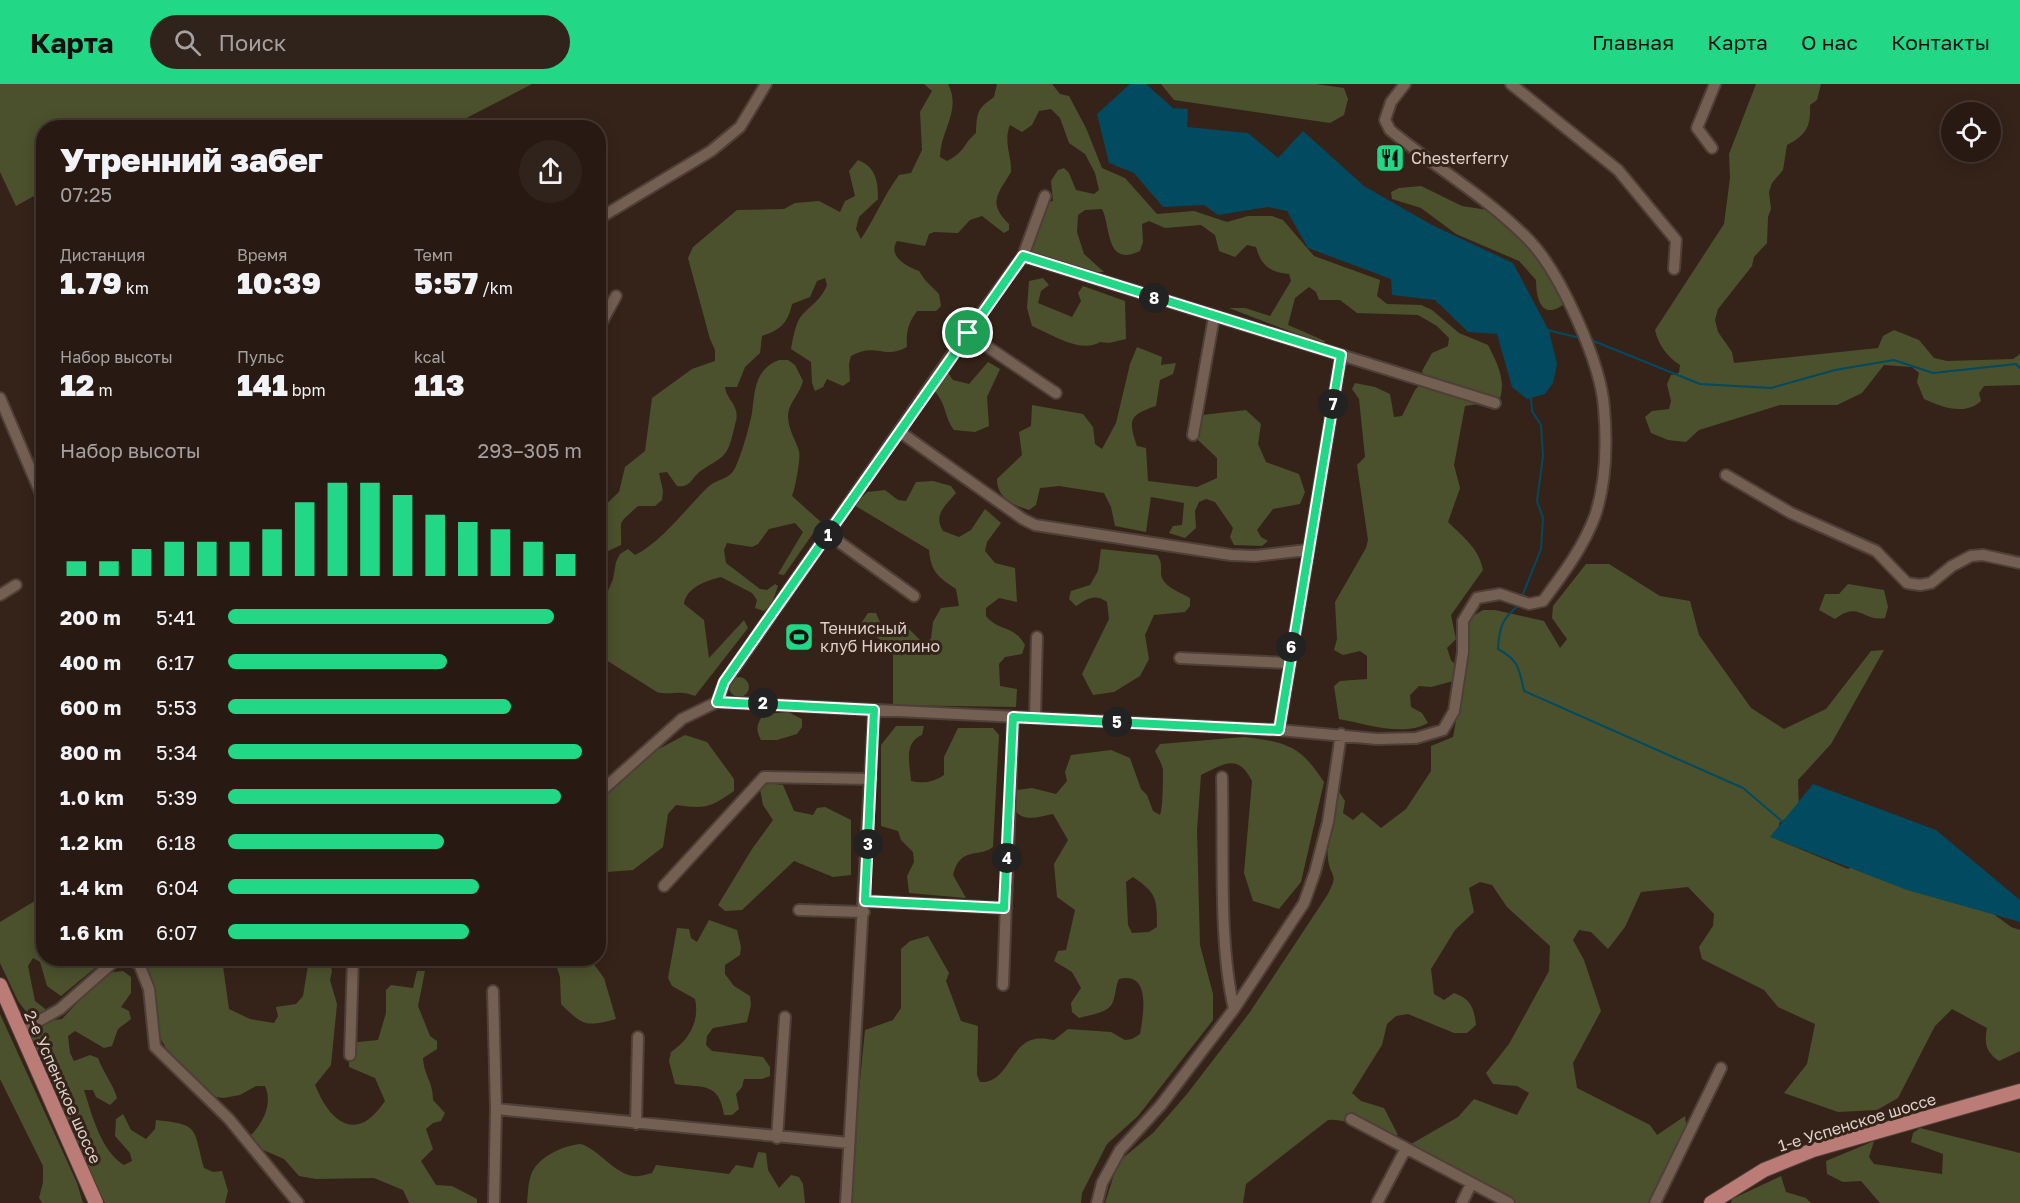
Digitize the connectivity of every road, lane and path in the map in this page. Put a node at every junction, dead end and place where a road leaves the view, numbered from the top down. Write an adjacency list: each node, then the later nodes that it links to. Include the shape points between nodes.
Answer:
1 (766, 84): 7 (street, via 740,127 711,151)
2 (1405, 84): 36 (street, via 1391,102 1385,120 1390,130 1488,201 1531,242 1553,272 1593,360 1604,406 1605,458 1595,515 1578,553 1543,601 1529,604 1500,594 1477,598 1463,621 1463,652 1454,711 1443,730 1416,738 1377,739)
3 (1510, 84): 9 (street, via 1618,170 1676,240)
4 (1715, 84): 5 (street, via 1697,128)
5 (1712, 148)
6 (1045, 196): 8 (street)
7 (606, 214)
8 (1023, 256): 12 (street); 13 (street)
9 (1674, 269)
10 (616, 296): 11 (street)
11 (606, 314)
12 (1214, 317): 14 (street); 19 (street)
13 (968, 333): 15 (street); 18 (street)
14 (1341, 355): 17 (street); 23 (street)
15 (1056, 393)
16 (0, 398): 21 (street)
17 (1495, 403)
18 (900, 432): 22 (street); 23 (street, via 1035,525 1231,555)
19 (1193, 435)
20 (1726, 476): 24 (street, via 1791,513 1876,551 1907,583 1931,583 1971,556)
21 (36, 482)
22 (828, 534): 27 (street); 31 (street, via 724,682)
23 (1307, 550): 30 (street)
24 (2020, 564)
25 (16, 585): 26 (street)
26 (0, 595)
27 (914, 596)
28 (1037, 637): 34 (street)
29 (1180, 658): 30 (street)
30 (1288, 663): 35 (street)
31 (717, 702): 32 (street); 39 (street, via 682,719)
32 (874, 710): 33 (street); 38 (street)
33 (1013, 717): 34 (street); 42 (street)
34 (1035, 718): 35 (street)
35 (1279, 730): 36 (street)
36 (1341, 734): 50 (street, via 1328,822 1308,893 1283,938)
37 (1222, 777): 50 (street, via 1226,944)
38 (871, 779): 40 (street, via 764,777); 41 (street)
39 (606, 787)
40 (664, 886)
41 (865, 906): 42 (street); 43 (street); 61 (street)
42 (1004, 908): 48 (street)
43 (799, 910)
44 (109, 966): 52 (street, via 60,1009)
45 (140, 966): 65 (street, via 149,989 155,1047 230,1119)
46 (353, 966): 54 (street)
47 (0, 985): 52 (main road, 2-е Успенское шоссе)
48 (1003, 985)
49 (493, 991): 57 (street)
50 (1234, 1009): 68 (street, via 1161,1105 1120,1150 1102,1183)
51 (785, 1017): 60 (street)
52 (21, 1031): 64 (main road, 2-е Успенское шоссе)
53 (639, 1037): 59 (street)
54 (350, 1055)
55 (1722, 1068): 72 (street)
56 (2020, 1091): 73 (main road, 1-е Успенское шоссе, via 1813,1150 1764,1170)
57 (496, 1109): 59 (street); 66 (street)
58 (1351, 1119): 62 (street)
59 (636, 1124): 60 (street)
60 (777, 1138): 61 (street)
61 (849, 1143): 67 (street)
62 (1405, 1150): 63 (street); 69 (street)
63 (1471, 1185): 70 (street); 71 (street)
64 (96, 1203)
65 (298, 1203)
66 (494, 1203)
67 (846, 1203)
68 (1097, 1203)
69 (1377, 1203)
70 (1462, 1203)
71 (1509, 1203)
72 (1655, 1203)
73 (1711, 1203)

